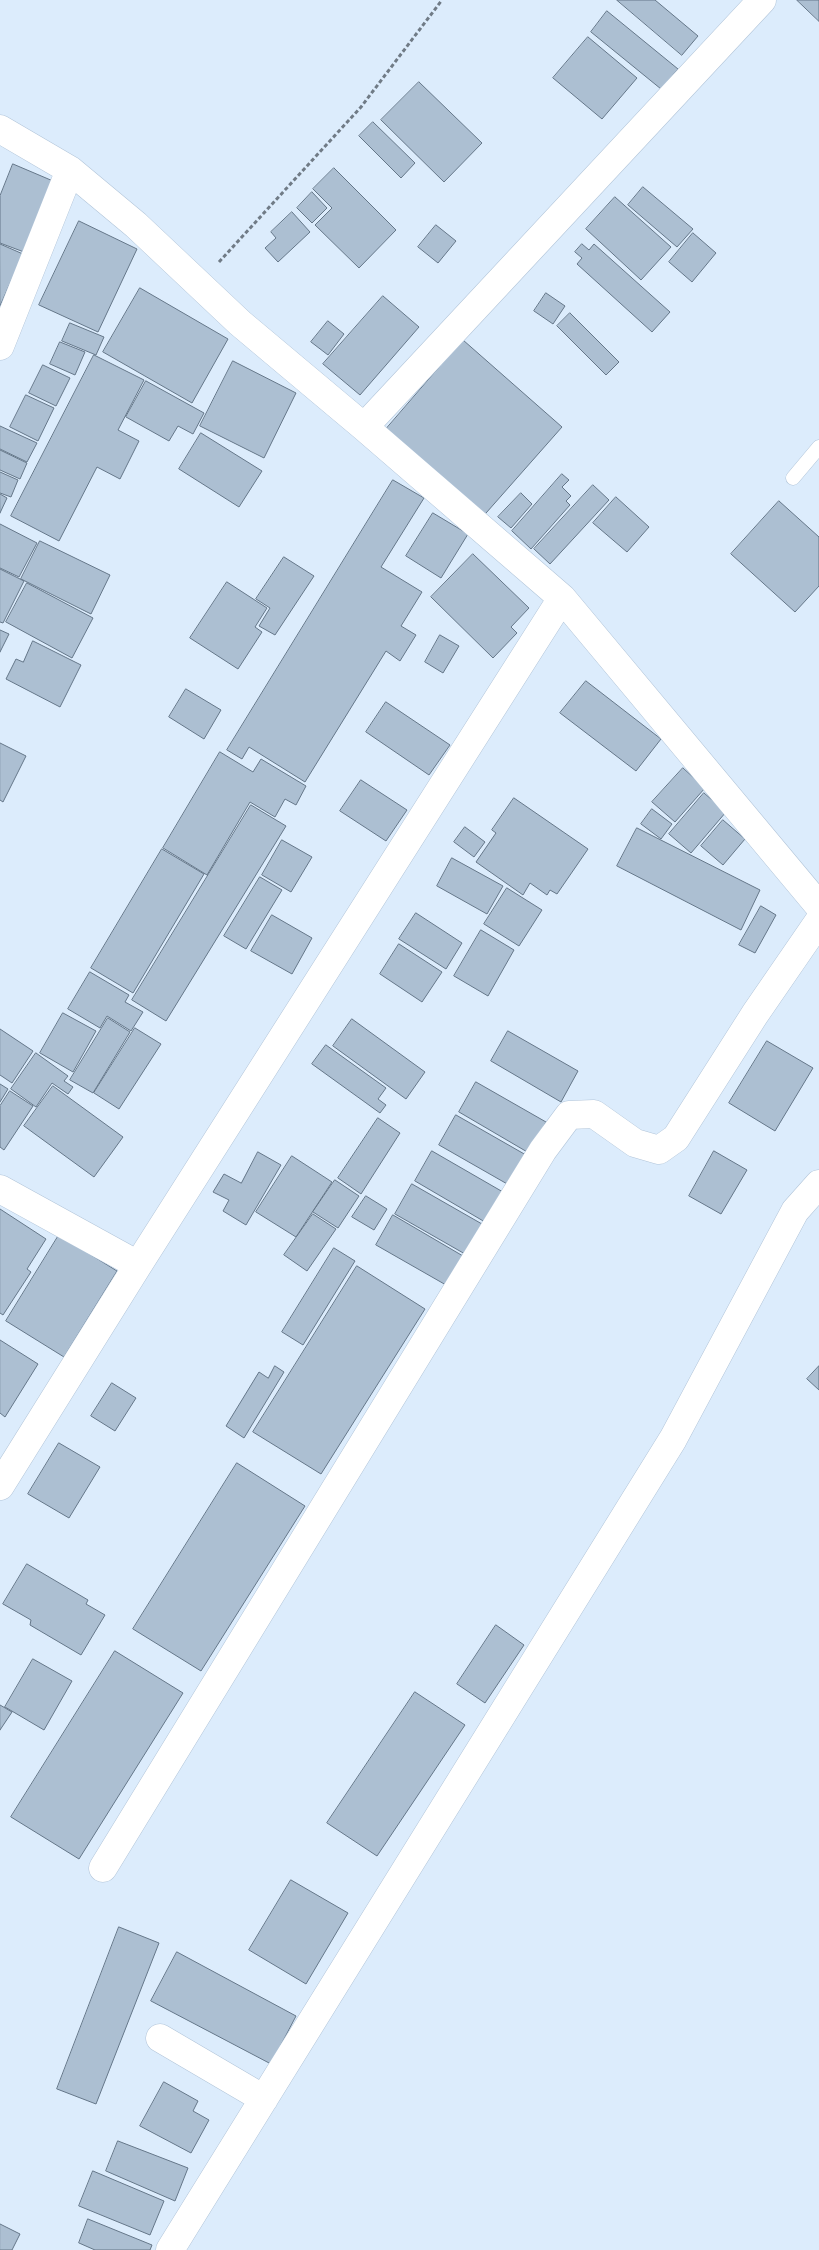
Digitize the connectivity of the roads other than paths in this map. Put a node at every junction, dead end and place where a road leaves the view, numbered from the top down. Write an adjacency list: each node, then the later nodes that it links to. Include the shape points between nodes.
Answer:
1 (762, 0): 5 (street)
2 (0, 129): 3 (street)
3 (70, 170): 4 (street); 5 (street, via 136,225 240,323)
4 (0, 346)
5 (364, 426): 8 (street)
6 (819, 447): 7 (lane)
7 (793, 478)
8 (562, 598): 9 (street); 13 (street)
9 (819, 906)
10 (819, 921): 15 (street, via 676,1138 659,1150 635,1143 594,1114 569,1115 543,1150)
11 (819, 1184): 17 (street, via 795,1211 673,1439)
12 (0, 1189): 13 (street)
13 (138, 1265): 14 (street)
14 (0, 1486)
15 (103, 1868)
16 (160, 2038): 17 (street)
17 (264, 2099): 18 (street)
18 (170, 2250)

